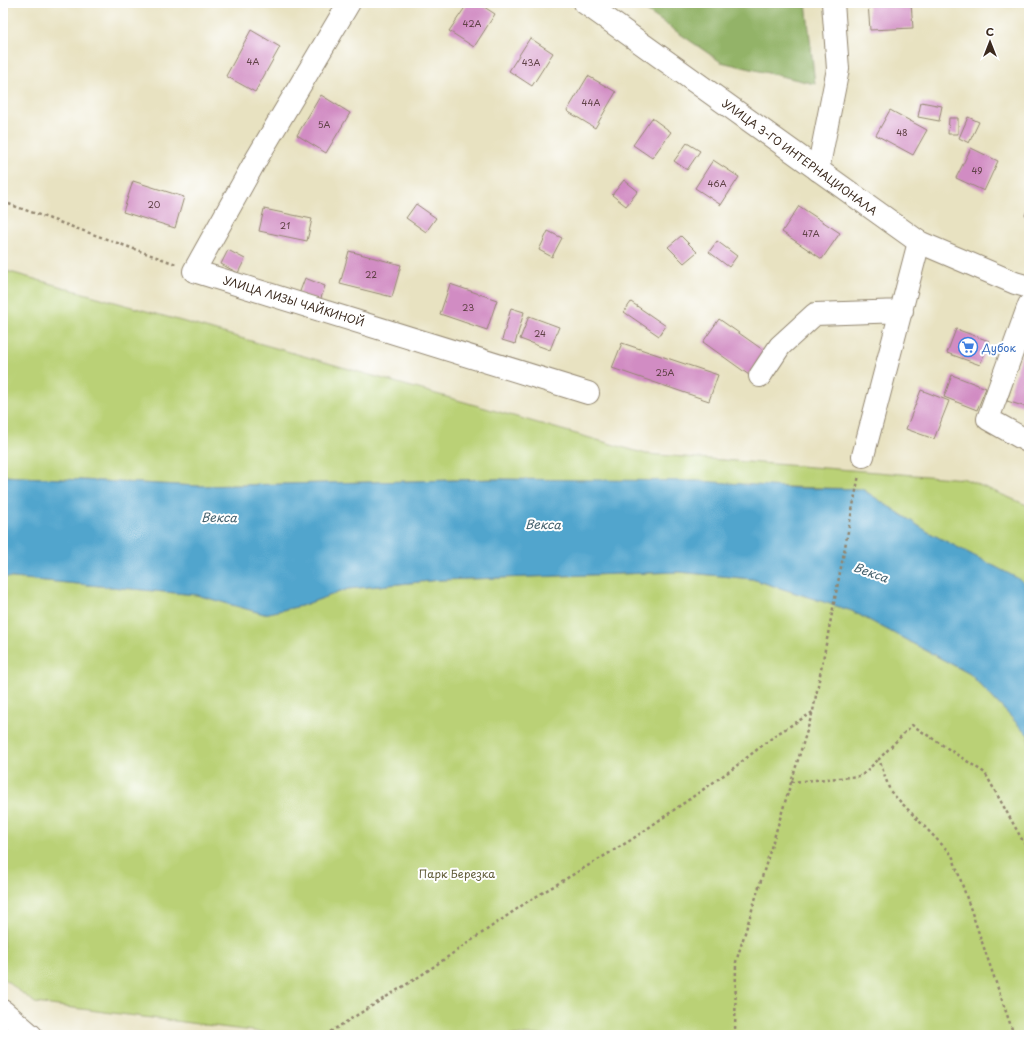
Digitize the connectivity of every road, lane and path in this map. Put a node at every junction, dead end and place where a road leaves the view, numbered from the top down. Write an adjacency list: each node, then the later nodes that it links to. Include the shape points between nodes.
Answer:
1 (349, 3): 7 (street, via 256,158)
2 (585, 3): 4 (street, УЛИЦА 3-ГО ИНТЕРНАЦИОНАЛА)
3 (833, 3): 4 (street, via 838,69)
4 (818, 170): 6 (street, УЛИЦА 3-ГО ИНТЕРНАЦИОНАЛА)
5 (3, 202): 7 (path)
6 (919, 242): 8 (street, УЛИЦА 3-ГО ИНТЕРНАЦИОНАЛА, via 1015,283); 10 (street)
7 (194, 271): 12 (street, УЛИЦА ЛИЗЫ ЧАЙКИНОЙ)
8 (1029, 286)
9 (1029, 305): 13 (street, via 988,419)
10 (902, 311): 11 (street, via 815,314 780,346); 14 (street)
11 (760, 376)
12 (588, 394)
13 (1029, 442)
14 (863, 456): 15 (path)
15 (813, 711): 17 (path); 19 (path, via 777,734 731,770 631,840 528,902 420,976)
16 (879, 759): 17 (path, via 861,776); 18 (path, via 912,725 985,773); 21 (path, via 890,791 952,855)
17 (792, 782): 20 (path, via 736,962)
18 (1029, 852)
19 (325, 1035)
20 (735, 1035)
21 (1014, 1035)

